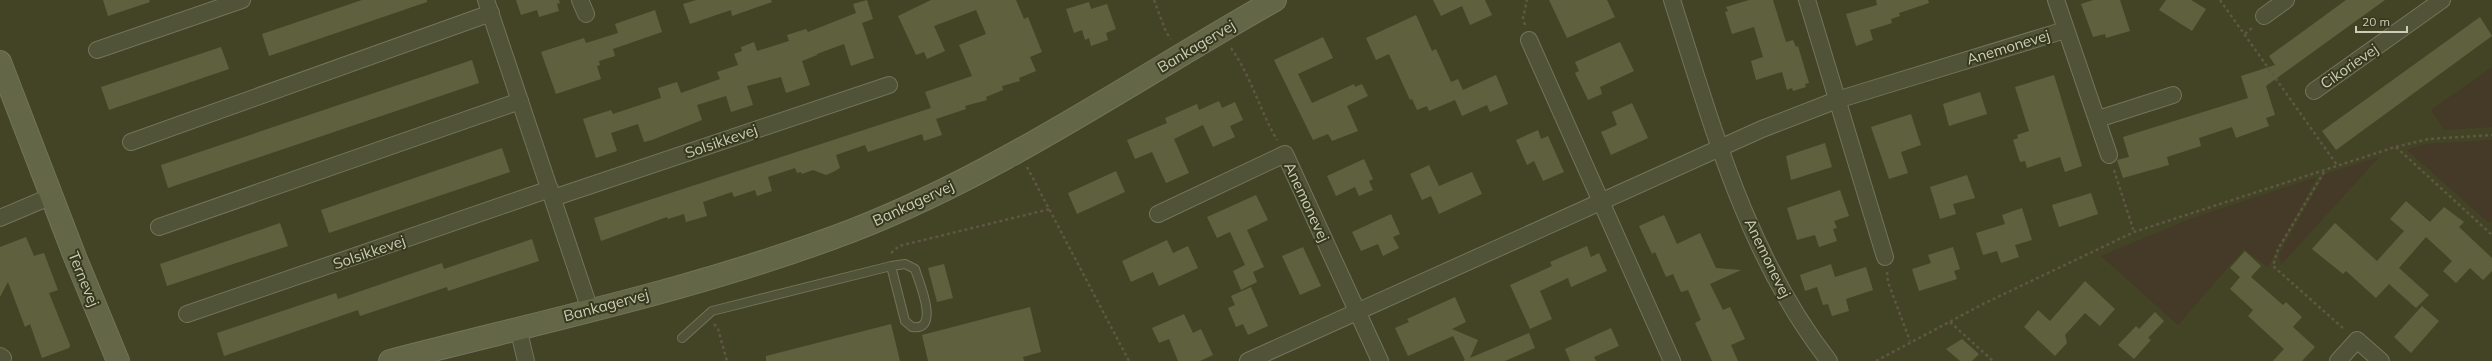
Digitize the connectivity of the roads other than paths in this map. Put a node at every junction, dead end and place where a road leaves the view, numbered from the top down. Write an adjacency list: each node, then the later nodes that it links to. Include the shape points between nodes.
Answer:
1 (242, 0): 12 (street)
2 (1275, 0): 31 (street, Bankagervej, via 1019,151 938,193 852,231 707,279)
3 (1672, 0): 21 (street, Anemonevej)
4 (1807, 0): 17 (street)
5 (2056, 0): 10 (street, Anemonevej)
6 (2286, 0): 9 (street)
7 (2442, 0): 15 (street, Cikorievej)
8 (488, 7): 18 (street); 20 (street)
9 (2264, 16)
10 (2065, 30): 17 (street, Anemonevej); 19 (street, Anemonevej)
11 (1529, 40): 25 (street)
12 (97, 50)
13 (0, 62): 24 (street, Ternevej)
14 (889, 85): 23 (street, Solsikkevej)
15 (2314, 91)
16 (2173, 95): 19 (street)
17 (1837, 100): 21 (street, Anemonevej); 29 (street)
18 (520, 101): 23 (street); 28 (street)
19 (2098, 119): 22 (street, Anemonevej)
20 (132, 142)
21 (1718, 149): 25 (street, Anemonevej); 42 (street, Anemonevej, via 1756,238 1804,329)
22 (2110, 155)
23 (552, 194): 31 (street); 33 (street, Solsikkevej)
24 (52, 196): 27 (street); 36 (street, Ternevej)
25 (1601, 202): 32 (street, Anemonevej); 41 (street)
26 (1158, 214): 32 (street, Anemonevej, via 1285,154)
27 (0, 218)
28 (160, 227)
29 (1886, 257)
30 (891, 266): 30 (lane, via 905,264 915,269 928,313 922,326 912,327 905,321); 35 (lane, via 712,311)
31 (590, 310): 34 (street, Bankagervej)
32 (1359, 312): 39 (street, Anemonevej); 40 (street, Anemonevej)
33 (187, 314)
34 (518, 328): 37 (street, Bankagervej); 38 (street)
35 (682, 338)
36 (118, 361)
37 (390, 361)
38 (526, 361)
39 (1248, 361)
40 (1380, 361)
41 (1672, 361)
42 (1829, 361)
43 (2338, 361): 44 (street, via 2357,340)
44 (2381, 361)

